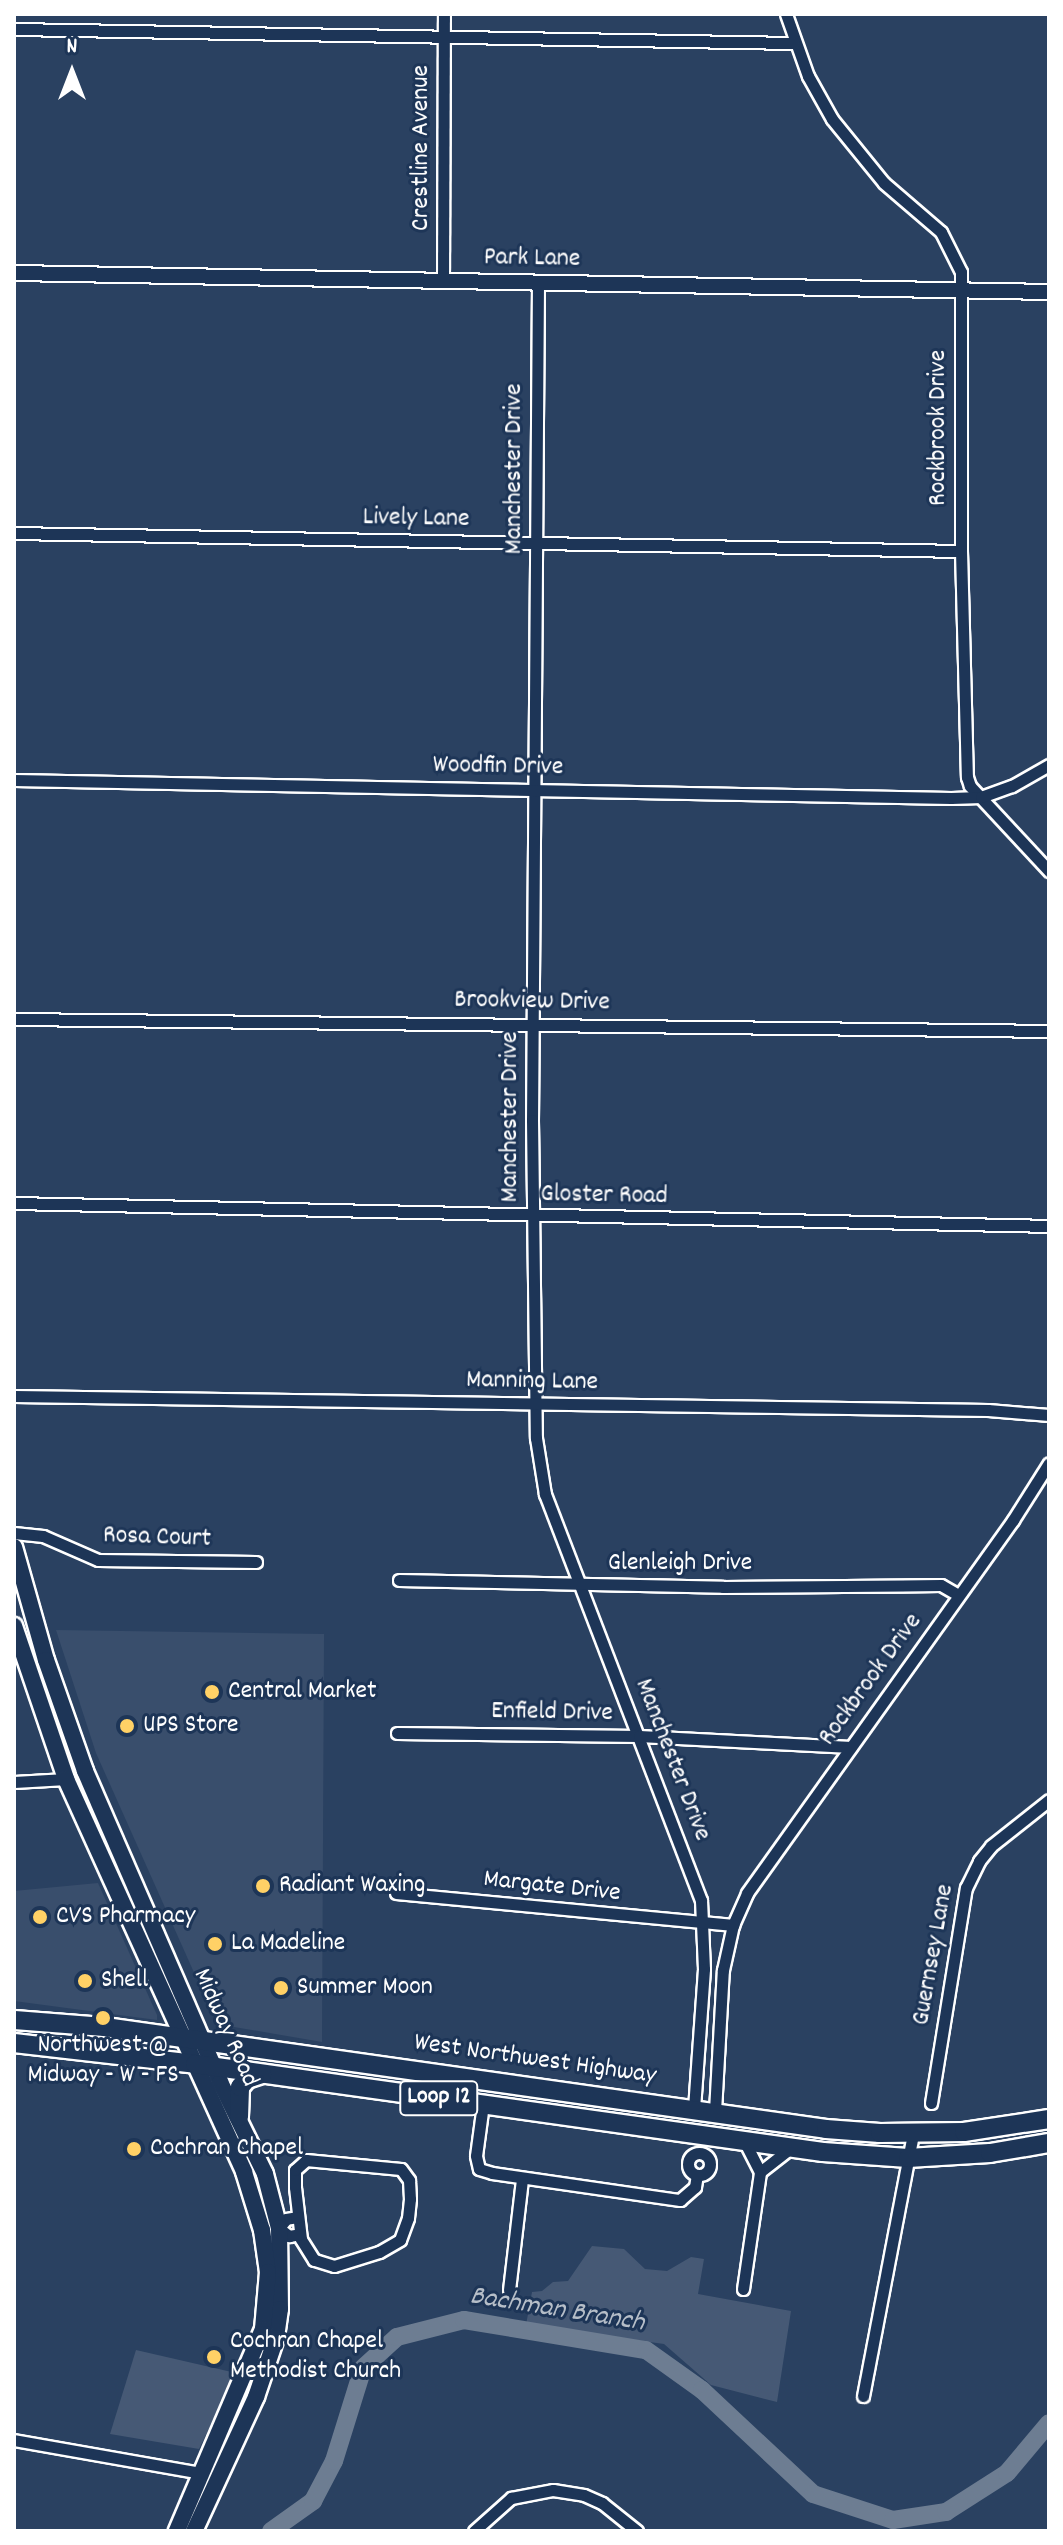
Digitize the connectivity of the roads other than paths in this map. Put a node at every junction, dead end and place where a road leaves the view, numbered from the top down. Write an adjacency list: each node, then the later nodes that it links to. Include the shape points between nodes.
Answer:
1 (444, 14): 4 (street, Crestline Avenue)
2 (786, 14): 5 (street, Rockbrook Drive)
3 (14, 29): 4 (street)
4 (444, 37): 5 (street); 7 (street, Crestline Avenue)
5 (794, 43): 9 (street, Rockbrook Drive, via 846,139 950,245 961,272)
6 (14, 273): 7 (street, Park Lane)
7 (443, 282): 8 (street, Park Lane)
8 (538, 283): 9 (street, Park Lane); 12 (street, Manchester Drive)
9 (961, 291): 10 (street, Park Lane); 13 (street, Rockbrook Drive)
10 (1049, 292)
11 (14, 533): 12 (street, Lively Lane)
12 (537, 543): 13 (street, Lively Lane); 16 (street, Manchester Drive)
13 (961, 551): 17 (street, Rockbrook Drive, via 967,777)
14 (1049, 765): 17 (street)
15 (14, 780): 16 (street, Woodfin Drive)
16 (534, 790): 17 (street, Woodfin Drive); 20 (street, Manchester Drive)
17 (981, 797): 18 (street, Rockbrook Drive)
18 (1049, 871)
19 (14, 1019): 20 (street, Brookview Drive)
20 (533, 1024): 21 (street, Brookview Drive); 23 (street, Manchester Drive)
21 (1049, 1031)
22 (14, 1203): 23 (street, Gloster Road)
23 (532, 1216): 24 (street, Gloster Road); 26 (street, Manchester Drive)
24 (1049, 1226)
25 (14, 1396): 26 (street, Manning Lane)
26 (533, 1405): 27 (street, Manning Lane); 33 (street, Manchester Drive, via 545,1494)
27 (1049, 1415)
28 (1049, 1463): 34 (street, Rockbrook Drive)
29 (14, 1533): 31 (street, Rosa Court, via 43,1536 98,1560)
30 (14, 1547): 39 (main road, Midway Road)
31 (256, 1562)
32 (399, 1580): 33 (street, Glenleigh Drive)
33 (580, 1585): 34 (street, Glenleigh Drive, via 941,1585); 37 (street, Manchester Drive)
34 (958, 1595): 38 (street, Rockbrook Drive)
35 (14, 1626): 40 (main road, Midway Road)
36 (397, 1733): 37 (street, Enfield Drive)
37 (639, 1736): 38 (street, Enfield Drive); 46 (street, Manchester Drive, via 692,1871)
38 (851, 1747): 47 (street, Rockbrook Drive, via 747,1893)
39 (85, 1771): 40 (main road); 43 (main road, Midway Road)
40 (66, 1779): 41 (street); 44 (main road, Midway Road)
41 (14, 1782)
42 (1049, 1800): 55 (street, Guernsey Lane, via 991,1846 966,1888)
43 (134, 1881): 44 (main road); 50 (main road, Midway Road)
44 (114, 1890): 49 (main road, Midway Road)
45 (396, 1893): 46 (street, Margate Drive)
46 (704, 1921): 47 (street); 57 (street)
47 (733, 1925): 58 (street, Rockbrook Drive, via 723,1970)
48 (14, 2020): 49 (main road, West Northwest Highway / Loop 12)
49 (184, 2039): 50 (main road, West Northwest Highway / Loop 12); 52 (main road, Midway Road)
50 (206, 2042): 53 (main road, Midway Road); 57 (main road, West Northwest Highway / Loop 12)
51 (14, 2043): 52 (main road, West Northwest Highway / Loop 12)
52 (195, 2064): 53 (main road, West Northwest Highway / Loop 12); 70 (main road, Midway Road)
53 (215, 2067): 54 (main road, West Northwest Highway / Loop 12); 59 (main road, Midway Road)
54 (265, 2073): 56 (main road, West Northwest Highway / Loop 12); 59 (main road, via 240,2087)
55 (931, 2103)
56 (483, 2104): 62 (main road, West Northwest Highway / Loop 12); 68 (street, via 479,2169)
57 (694, 2109): 58 (main road, West Northwest Highway / Loop 12); 62 (main road)
58 (715, 2111): 61 (main road, West Northwest Highway / Loop 12, via 826,2129); 62 (main road)
59 (239, 2117): 70 (main road, Midway Road, via 273,2197)
60 (1049, 2119): 61 (main road, West Northwest Highway / Loop 12, via 988,2130)
61 (913, 2133): 66 (street)
62 (701, 2134): 63 (main road, West Northwest Highway / Loop 12); 68 (street, via 700,2154 688,2165 697,2175 695,2187 680,2200)
63 (744, 2141): 65 (main road, West Northwest Highway / Loop 12); 67 (street)
64 (1049, 2143): 66 (main road, West Northwest Highway / Loop 12)
65 (792, 2147): 66 (main road, West Northwest Highway / Loop 12); 67 (street)
66 (908, 2158): 74 (street)
67 (760, 2172): 72 (street)
68 (522, 2179): 73 (street)
69 (298, 2217): 70 (street); 71 (street); 71 (street, via 295,2170 306,2160 390,2165 409,2180 405,2233 392,2246 328,2265 308,2254)
70 (271, 2229): 71 (street); 76 (main road, Midway Road, via 263,2329)
71 (300, 2234)
72 (743, 2289)
73 (509, 2290)
74 (863, 2396)
75 (14, 2440): 76 (street)
76 (210, 2475): 77 (main road, Midway Road); 78 (main road, Midway Road)
77 (177, 2531)
78 (194, 2531)
79 (474, 2531): 80 (street, via 511,2498 553,2490 602,2503)
80 (637, 2531)

